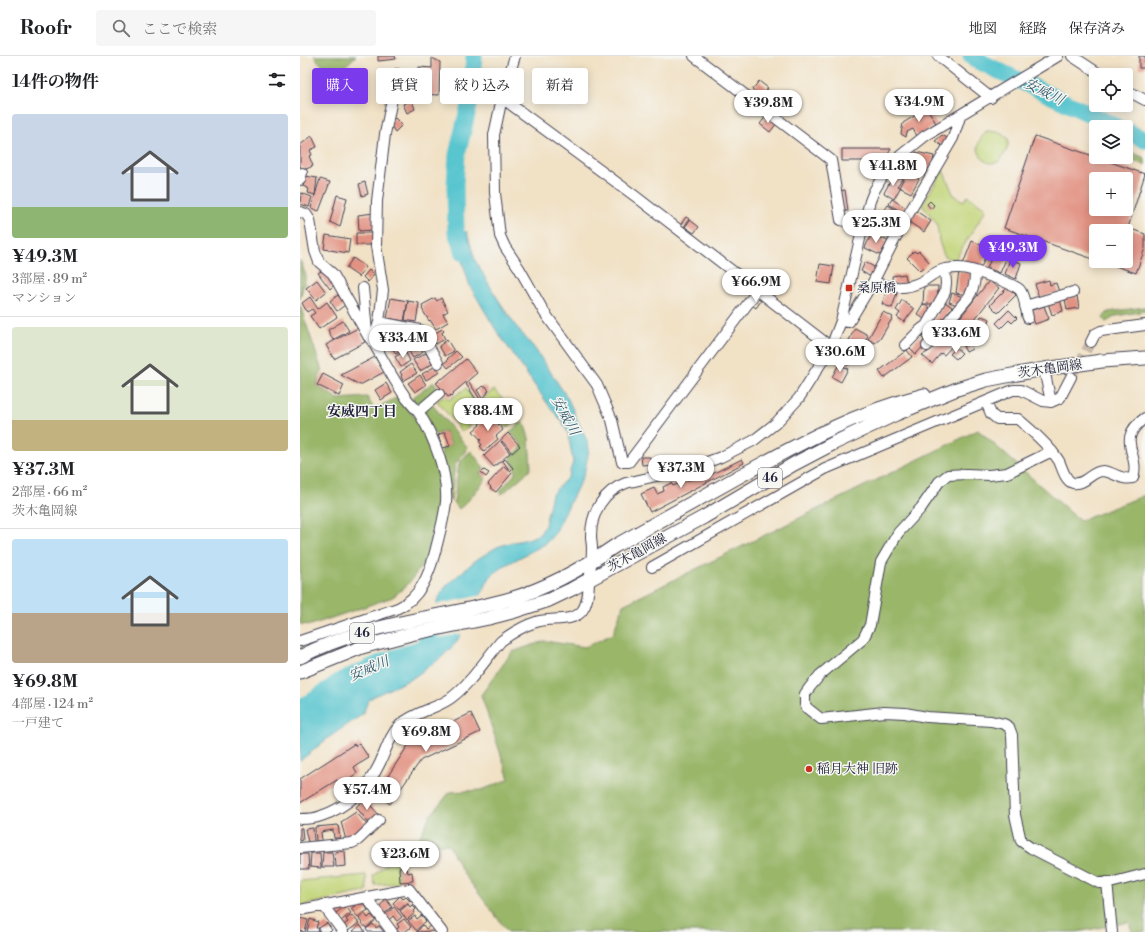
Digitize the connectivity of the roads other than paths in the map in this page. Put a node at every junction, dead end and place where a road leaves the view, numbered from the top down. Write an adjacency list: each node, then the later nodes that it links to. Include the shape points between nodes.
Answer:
1 (515, 56): 6 (street)
2 (694, 56): 16 (street, via 831,160 841,220)
3 (938, 56): 9 (street)
4 (1072, 56): 7 (street)
5 (1056, 57): 9 (street)
6 (511, 68)
7 (1090, 68)
8 (1133, 94): 10 (street)
9 (993, 96): 14 (street)
10 (1145, 100)
11 (391, 104): 26 (street, via 377,201 376,246 383,290)
12 (501, 104): 21 (street, via 493,151 500,236 544,312 597,385 612,420 622,462 629,462)
13 (510, 104): 21 (street)
14 (960, 117): 16 (street, via 925,136 893,163 874,191); 19 (street, via 953,138 902,225)
15 (300, 212): 28 (street, via 306,214 310,220 319,262 332,274)
16 (863, 226): 25 (street)
17 (945, 270): 18 (street, via 966,268); 19 (street, via 936,272 916,284 899,288); 30 (street, via 945,292 926,326)
18 (975, 272): 23 (street, via 1018,289); 32 (street, via 976,283 968,298)
19 (873, 282): 25 (street, via 849,322)
20 (363, 288): 28 (street)
21 (758, 290): 31 (street)
22 (1073, 292): 23 (street)
23 (1025, 306): 24 (street)
24 (1028, 318)
25 (841, 321): 31 (street)
26 (379, 322): 28 (street); 34 (street, via 420,330)
27 (1145, 325): 29 (street, via 1101,331 1095,334)
28 (370, 339): 41 (street, via 407,399)
29 (1091, 342)
30 (905, 345)
31 (831, 346): 44 (street, via 810,383 788,412 753,441 705,463 626,483 610,493 597,508 592,523)
32 (927, 346)
33 (1145, 358): 35 (main road, 茨木亀岡線 / 46)
34 (438, 363)
35 (1044, 369): 37 (main road, 茨木亀岡線 / 46, via 986,380); 40 (street)
36 (1071, 377): 40 (street, via 1060,398)
37 (957, 389): 44 (main road, 茨木亀岡線 / 46, via 894,403 829,428 615,546); 46 (main road, 茨木亀岡線 / 46, via 834,443)
38 (439, 394): 41 (street)
39 (986, 402): 40 (street, via 1012,390 1021,390 1043,401); 43 (street, via 990,414 997,419 1018,419); 45 (street, via 825,469)
40 (1051, 402)
41 (418, 412): 47 (street, via 430,433 438,455 444,478 446,502 434,557 419,592 398,608)
42 (1145, 418): 43 (street, via 1137,424 1128,443 1134,466 1133,478 1128,480 1103,471 1080,483 1071,483)
43 (1052, 451): 54 (street, via 1007,473 948,475 939,482 921,508 898,533 881,562 870,625 863,638 820,675 805,694 805,704 821,719 884,712 1004,724 1009,727 1012,735 1014,815 1021,841 1099,883)
44 (591, 562): 46 (street); 48 (main road, 茨木亀岡線 / 46, via 526,594 491,604 390,624)
45 (652, 567)
46 (590, 580): 49 (main road, 茨木亀岡線 / 46, via 549,600 512,612 411,634 355,650); 50 (street, via 587,602 579,614 565,619 536,622 516,630 501,641 463,688 450,699 399,726 373,776 358,793 320,817)
47 (300, 641)
48 (300, 657)
49 (300, 672)
50 (300, 819)
51 (379, 820): 52 (street, via 352,843)
52 (300, 848)
53 (1145, 874): 54 (street)
54 (1107, 882): 61 (street)
55 (366, 897): 56 (street); 59 (street); 60 (street, via 409,889)
56 (323, 906): 57 (street); 58 (street)
57 (300, 910)
58 (343, 932)
59 (392, 932)
60 (442, 932)
61 (1112, 932)

